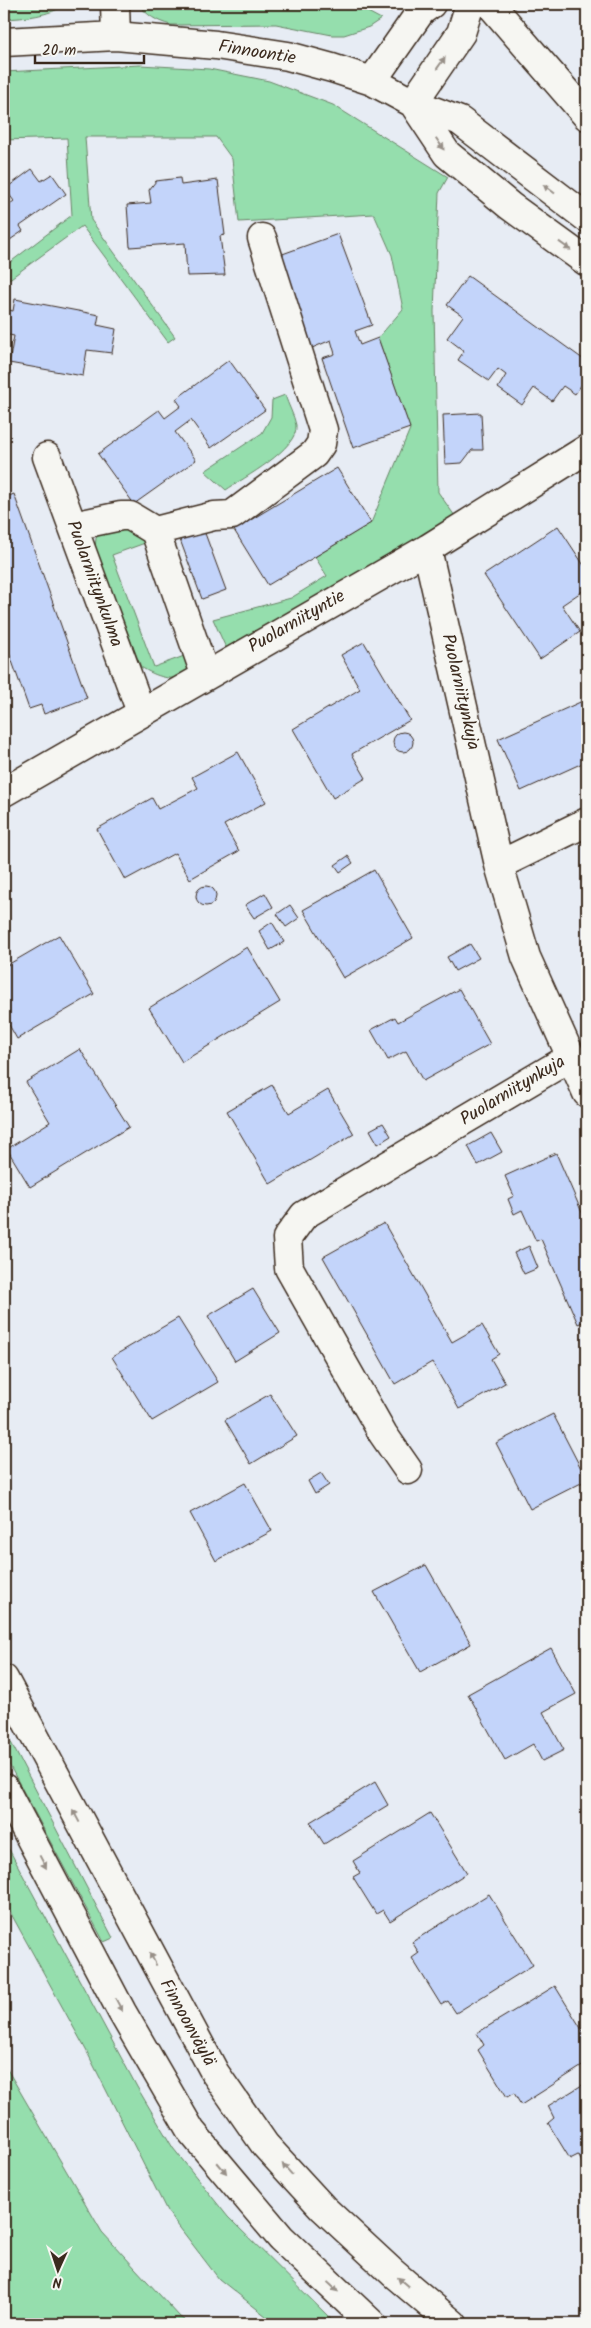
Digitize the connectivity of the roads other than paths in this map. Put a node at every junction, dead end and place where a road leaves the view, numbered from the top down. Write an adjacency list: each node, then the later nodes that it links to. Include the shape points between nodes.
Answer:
1 (115, 4): 5 (street)
2 (431, 4): 7 (street, via 421,11)
3 (470, 4): 8 (street, one-way to 3, via 461,33)
4 (490, 4): 9 (street)
5 (116, 36): 6 (street, Finnoontie); 7 (street, Finnoontie, via 216,45 288,56)
6 (4, 42)
7 (372, 81): 8 (street, Finnoontie)
8 (413, 104): 10 (street, Finnoontie, one-way to 8, via 460,121); 12 (street, Finnoontie, one-way to 12, via 448,154 510,206)
9 (587, 116)
10 (587, 218)
11 (262, 238): 16 (street, via 323,430 321,444 314,454 232,515 214,516)
12 (587, 262)
13 (587, 449): 17 (street, Puolarniityntie)
14 (47, 457): 15 (street, Puolarniitynkulma)
15 (73, 526): 16 (street, via 130,516); 19 (street, Puolarniitynkulma)
16 (155, 531): 18 (street)
17 (427, 549): 18 (street, Puolarniityntie); 22 (street, Puolarniitynkuja)
18 (206, 674): 19 (street, Puolarniityntie)
19 (141, 712): 20 (street, Puolarniityntie)
20 (4, 792)
21 (587, 822): 22 (street)
22 (499, 865): 23 (street, Puolarniitynkuja, via 526,957)
23 (571, 1057): 24 (street); 25 (street, Puolarniitynkuja, via 304,1215 287,1238 289,1268 383,1434)
24 (587, 1093)
25 (408, 1470)
26 (4, 1680): 28 (street, Finnoonväylä, one-way to 26, via 323,2208 265,2145 215,2073)
27 (4, 1788): 29 (street, one-way to 29, via 122,2012 191,2131 281,2238)
28 (442, 2321)
29 (372, 2324)

